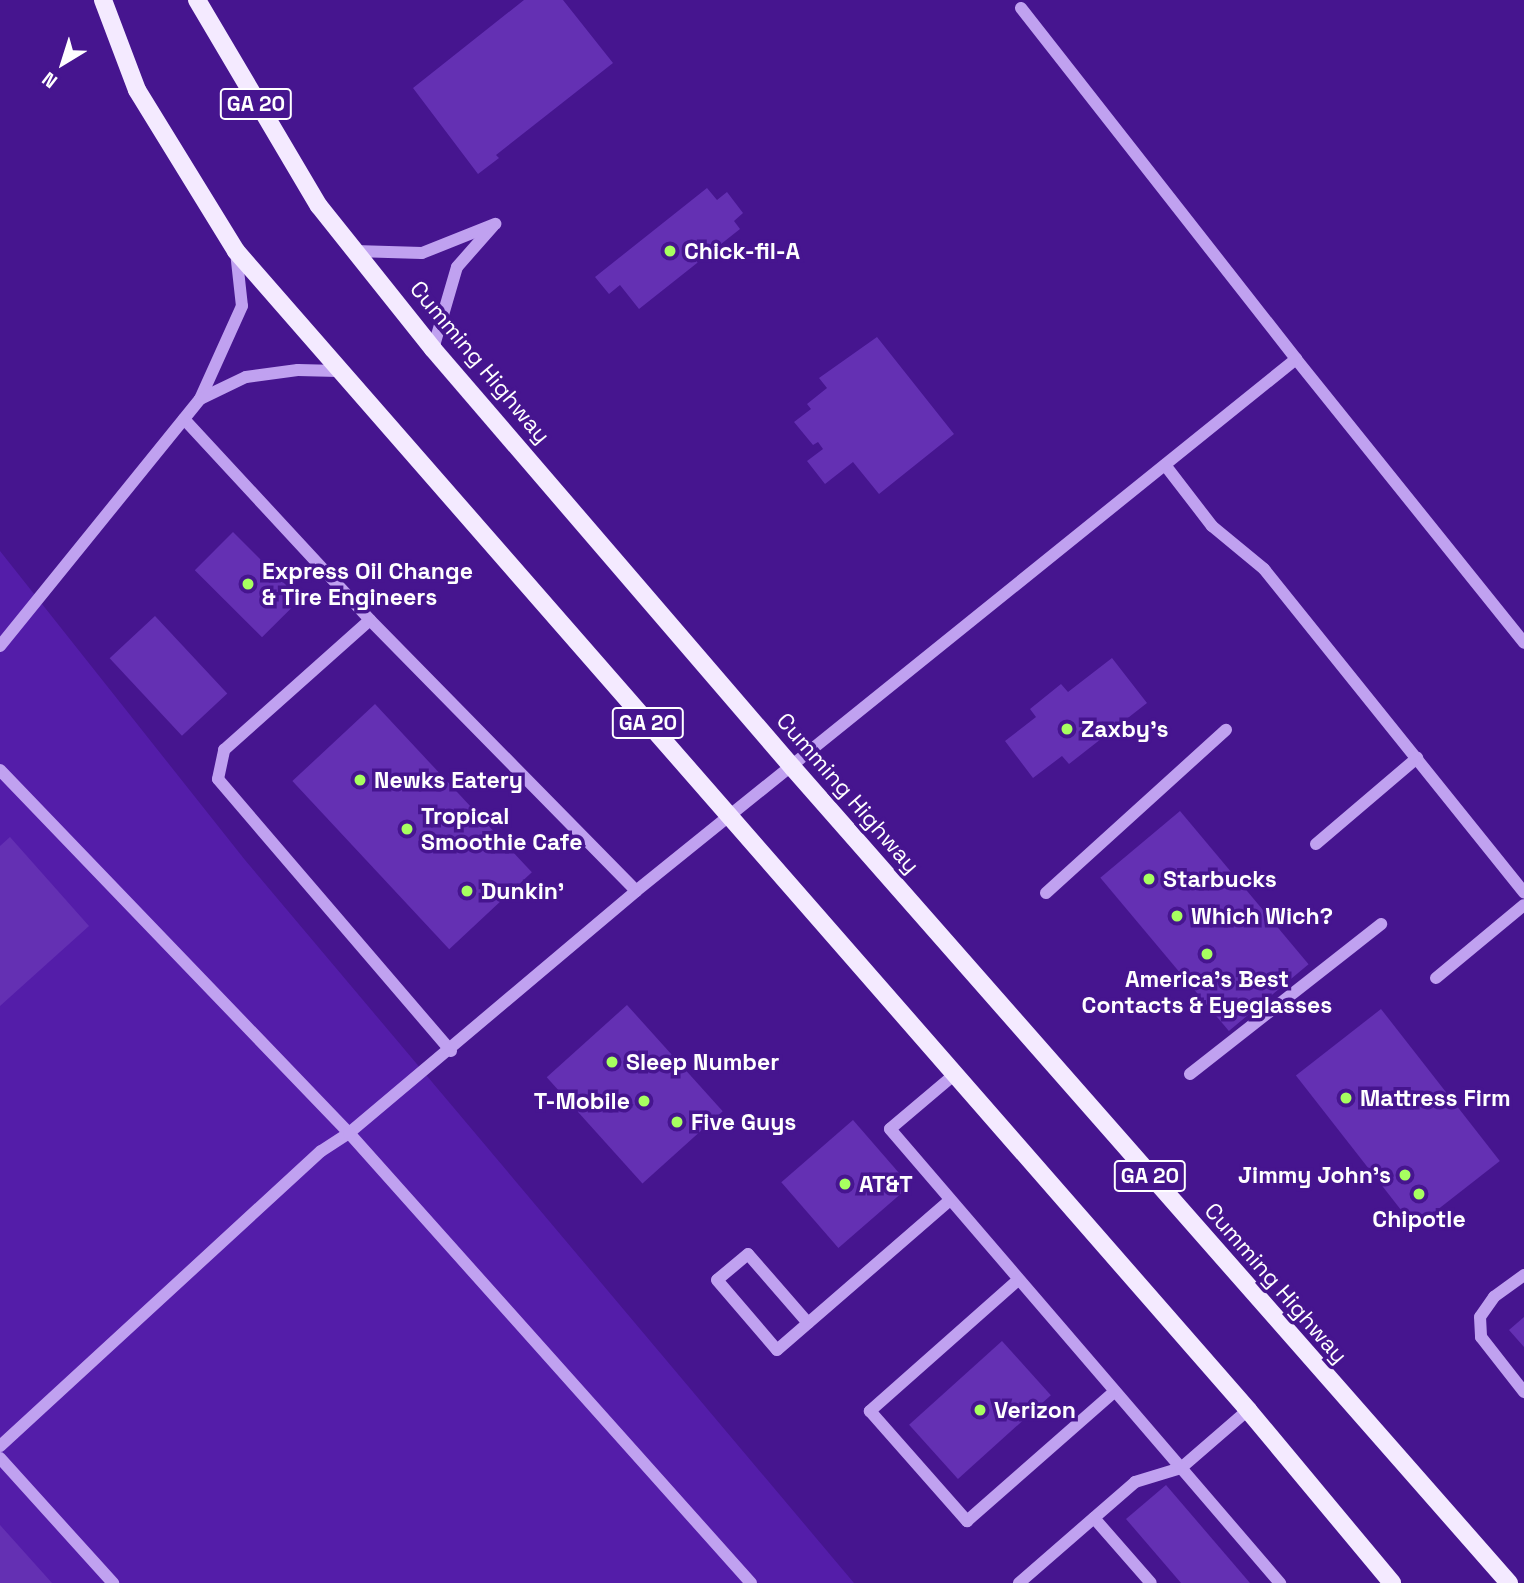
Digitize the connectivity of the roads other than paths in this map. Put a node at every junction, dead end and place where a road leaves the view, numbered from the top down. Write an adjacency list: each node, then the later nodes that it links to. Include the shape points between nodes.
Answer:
1 (103, 0): 4 (main road, GA 20, via 136,90)
2 (197, 0): 5 (main road, Cumming Highway / GA 20, via 319,206)
3 (1021, 8): 7 (lane)
4 (236, 251): 8 (main road, GA 20); 9 (lane, via 242,306)
5 (355, 251): 6 (main road, Cumming Highway / GA 20); 6 (lane, via 422,253 495,224 457,267)
6 (433, 349): 17 (main road, Cumming Highway / GA 20)
7 (1296, 359): 11 (lane); 13 (lane)
8 (338, 371): 9 (lane, via 246,376); 19 (main road, GA 20)
9 (200, 399): 10 (lane)
10 (184, 419): 12 (lane); 14 (lane)
11 (1165, 465): 16 (lane, via 1212,526 1264,569); 17 (lane)
12 (370, 620): 21 (lane); 27 (lane, via 224,750 218,779)
13 (1524, 643)
14 (0, 646)
15 (1226, 730): 23 (lane)
16 (1417, 758): 20 (lane); 22 (lane)
17 (793, 768): 19 (lane); 48 (main road, Cumming Highway / GA 20)
18 (0, 770): 30 (lane)
19 (731, 818): 21 (lane); 28 (main road, GA 20)
20 (1316, 844)
21 (636, 891): 27 (lane)
22 (1524, 892)
23 (1046, 893)
24 (1524, 905): 26 (lane)
25 (1381, 924): 29 (lane)
26 (1436, 978)
27 (451, 1051): 30 (lane)
28 (955, 1074): 31 (lane, via 890,1129); 37 (main road, GA 20)
29 (1190, 1074)
30 (349, 1133): 38 (lane, via 321,1151); 43 (lane)
31 (950, 1200): 33 (lane); 34 (lane)
32 (1524, 1275): 36 (lane, via 1494,1297 1480,1317 1481,1337)
33 (1018, 1280): 35 (lane); 35 (lane, via 870,1411 967,1521)
34 (808, 1323): 34 (lane, via 777,1350 717,1280 748,1254)
35 (1114, 1392): 40 (lane)
36 (1524, 1392)
37 (1248, 1410): 40 (lane); 47 (main road, GA 20)
38 (0, 1446)
39 (0, 1458): 42 (lane)
40 (1181, 1468): 41 (lane, via 1135,1482); 46 (lane)
41 (1094, 1518): 44 (lane); 45 (lane)
42 (113, 1583)
43 (751, 1583)
44 (1019, 1583)
45 (1151, 1583)
46 (1280, 1583)
47 (1392, 1583)
48 (1509, 1583)

